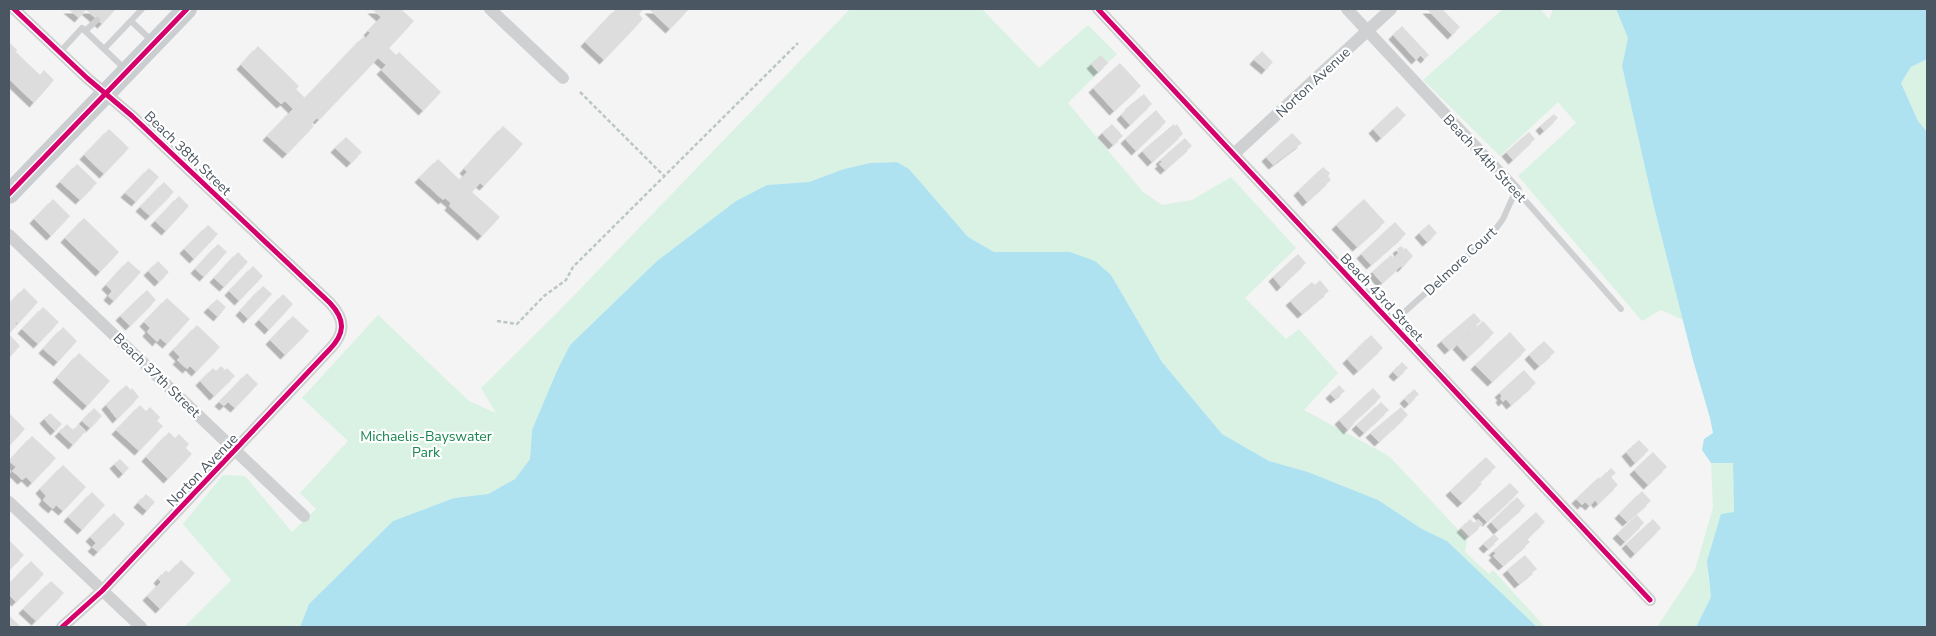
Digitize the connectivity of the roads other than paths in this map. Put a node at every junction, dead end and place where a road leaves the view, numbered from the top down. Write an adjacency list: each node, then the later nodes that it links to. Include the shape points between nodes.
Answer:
1 (14, 9): 14 (street, Beach 38th Street)
2 (142, 9): 9 (lane)
3 (490, 9): 16 (street)
4 (1098, 9): 18 (street, Beach 43rd Street)
5 (1346, 9): 11 (street, Beach 44th Street)
6 (1391, 9): 11 (street, Norton Avenue)
7 (180, 13): 12 (main road)
8 (97, 20): 10 (lane)
9 (131, 21): 12 (lane); 13 (lane)
10 (86, 31): 13 (lane); 14 (lane, via 82,28)
11 (1368, 31): 18 (street, Norton Avenue); 19 (street, Beach 44th Street)
12 (154, 43): 15 (main road)
13 (104, 49): 15 (lane)
14 (60, 52): 17 (street, Beach 38th Street)
15 (127, 71): 17 (main road)
16 (563, 78)
17 (105, 94): 20 (main road); 23 (street, Beach 38th Street, via 330,303)
18 (1234, 154): 24 (street, Beach 43rd Street)
19 (1516, 190): 22 (lane, Beach 44th Street); 24 (lane, Delmore Court, via 1492,234)
20 (9, 194)
21 (9, 235): 25 (street, Beach 37th Street)
22 (1621, 309)
23 (340, 318): 25 (street, Norton Avenue, via 341,334 334,345)
24 (1392, 323): 29 (street, Beach 43rd Street)
25 (236, 450): 27 (street, Beach 37th Street); 28 (street, Norton Avenue)
26 (9, 502): 28 (street)
27 (304, 516)
28 (102, 591): 30 (street, Norton Avenue); 31 (street)
29 (1650, 600)
30 (62, 627)
31 (141, 627)

